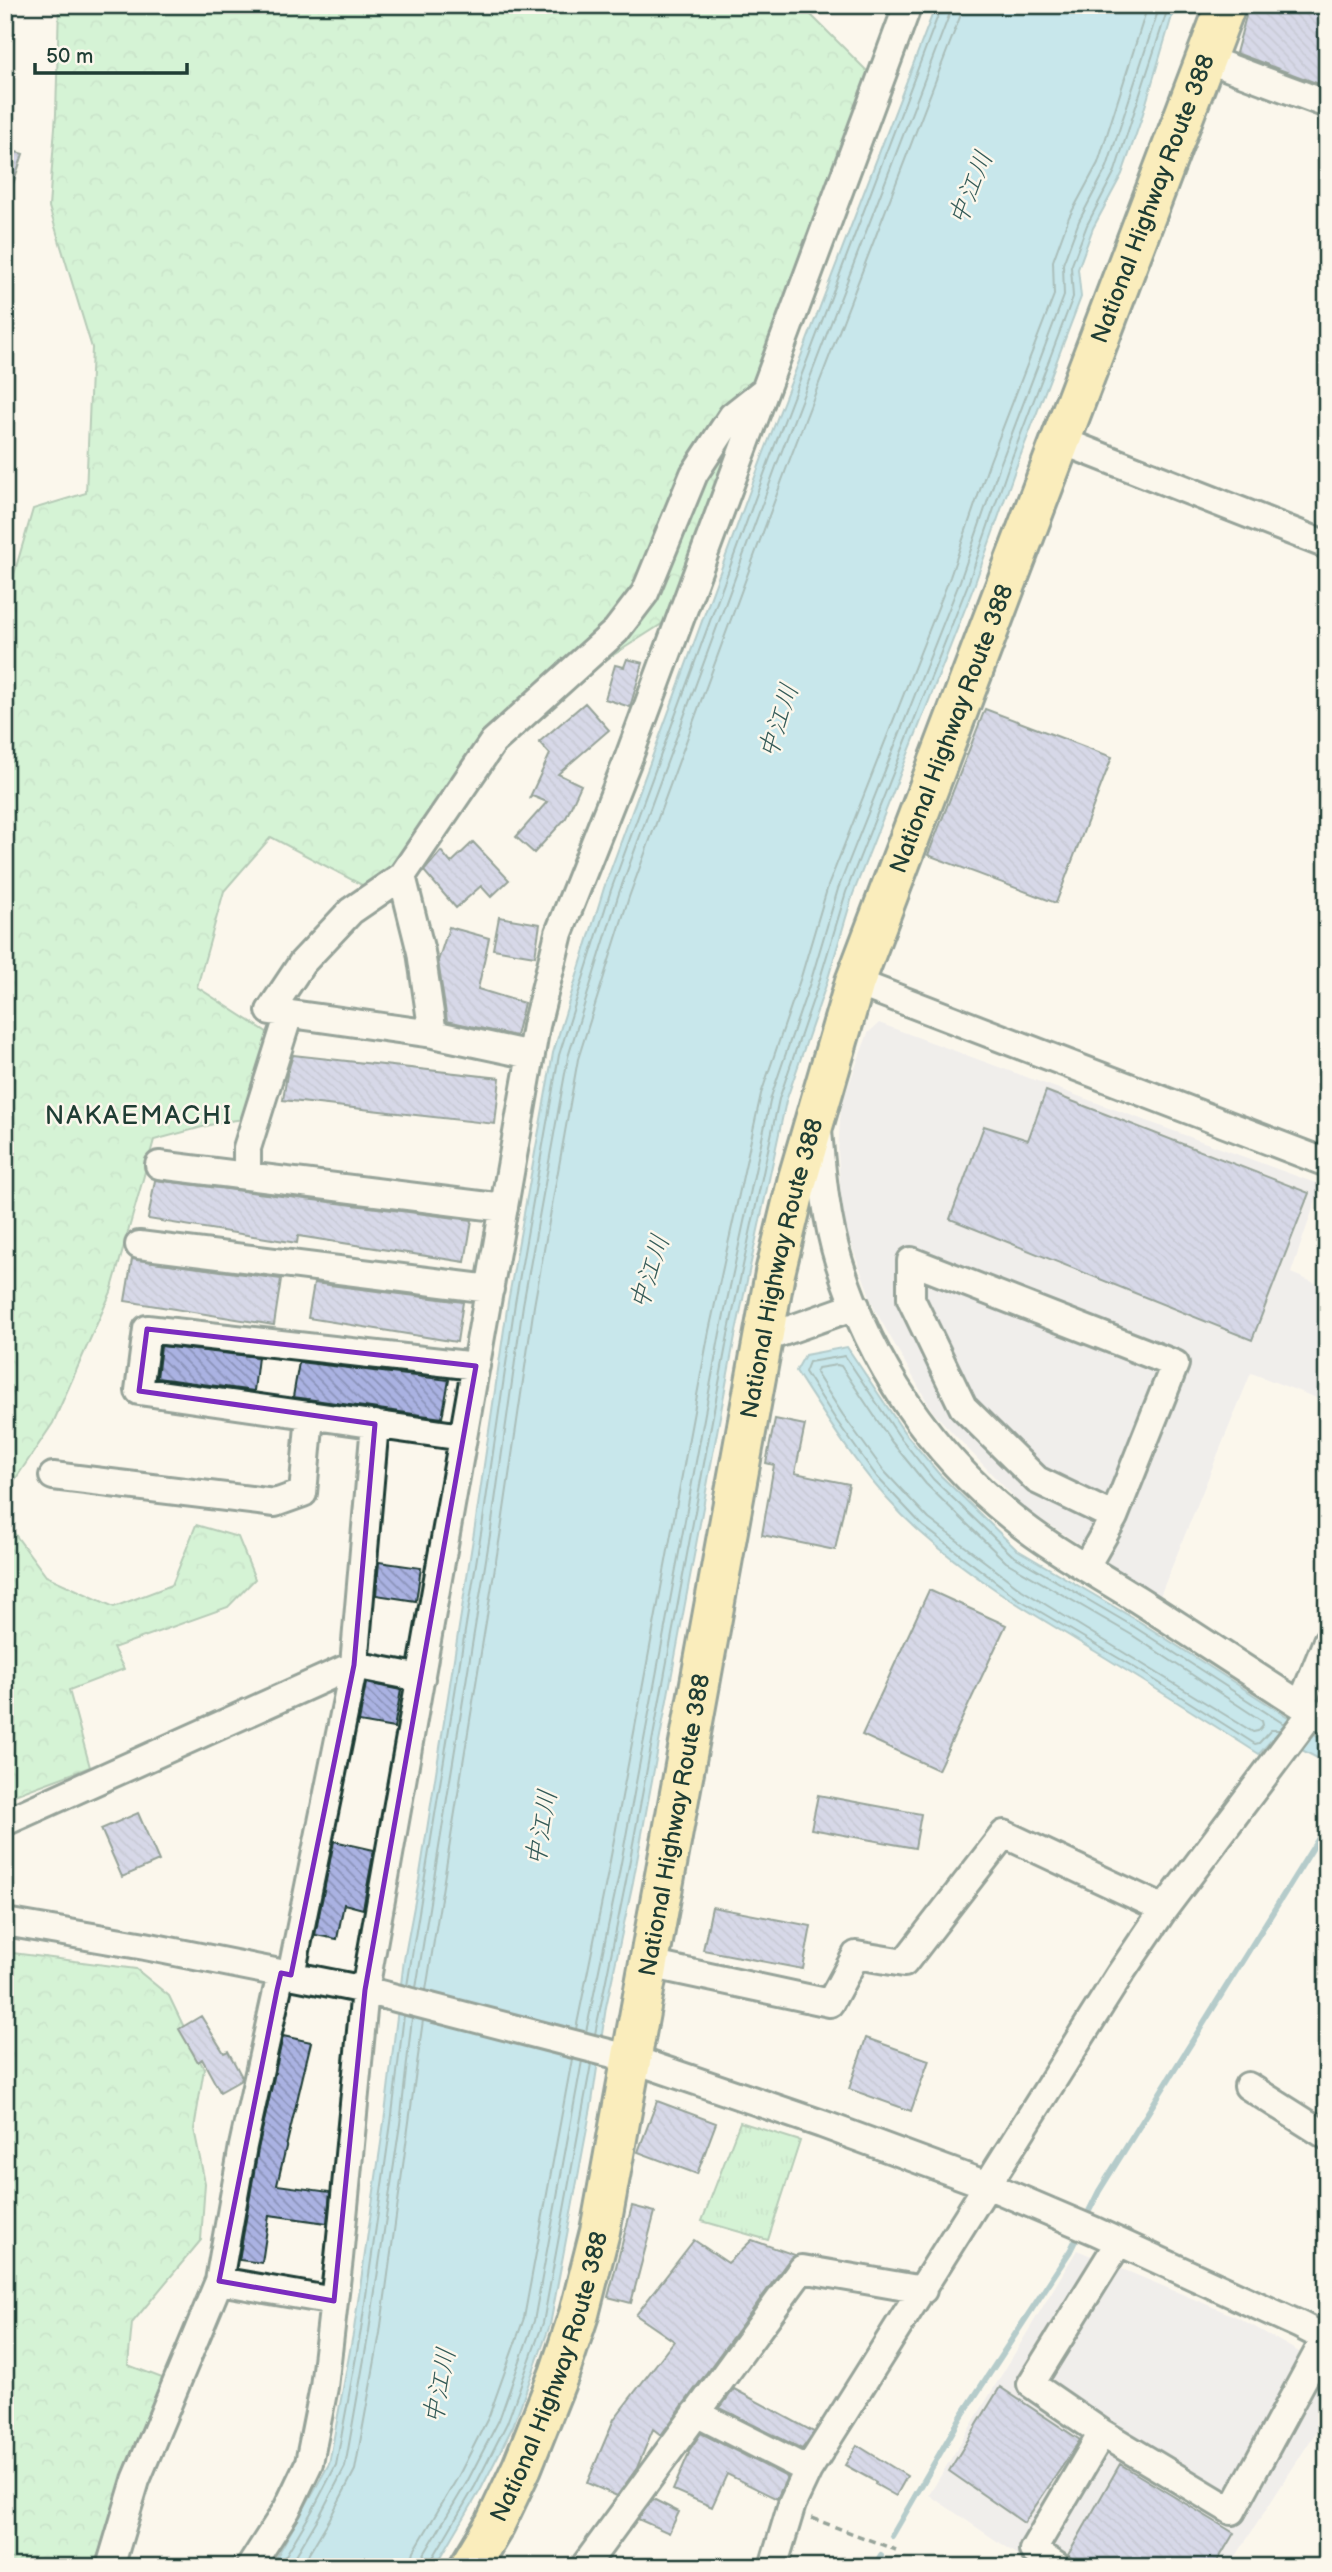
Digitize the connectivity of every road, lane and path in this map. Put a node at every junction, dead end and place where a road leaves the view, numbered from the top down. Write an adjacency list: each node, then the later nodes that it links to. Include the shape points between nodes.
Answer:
1 (908, 5): 5 (street)
2 (1226, 5): 3 (highway, National Highway Route 388)
3 (1206, 59): 4 (street); 6 (highway, National Highway Route 388)
4 (1327, 104)
5 (767, 389): 8 (street, via 732,416 694,474 645,593 616,631 493,742); 12 (street, via 559,933)
6 (1062, 441): 7 (street); 9 (highway, National Highway Route 388)
7 (1327, 545)
8 (402, 876): 10 (street, via 351,911 302,963 270,1012); 11 (street, via 421,952)
9 (855, 982): 13 (highway, National Highway Route 388); 14 (street)
10 (289, 1014): 11 (street); 16 (street, via 247,1148)
11 (433, 1034): 12 (street)
12 (531, 1055): 17 (street)
13 (817, 1111): 20 (street, via 826,1203 839,1262); 21 (highway, National Highway Route 388, via 785,1227)
14 (1327, 1163)
15 (159, 1165): 16 (street)
16 (247, 1176): 17 (street)
17 (504, 1208): 19 (street)
18 (139, 1245): 19 (street)
19 (490, 1289): 22 (street)
20 (856, 1306): 21 (street); 28 (street, via 888,1375 953,1462 1015,1520)
21 (763, 1339): 36 (highway, National Highway Route 388)
22 (476, 1366): 23 (street, via 147,1329 139,1391); 25 (street)
23 (310, 1415): 24 (street); 26 (street, via 303,1493 275,1503)
24 (375, 1424): 25 (street); 30 (street)
25 (463, 1437): 31 (street)
26 (53, 1476)
27 (1114, 1517): 27 (street, via 1037,1480 963,1407 911,1299 911,1261 1175,1364); 28 (street)
28 (1086, 1566): 32 (street)
29 (1327, 1641): 32 (street)
30 (354, 1665): 31 (street); 33 (street); 37 (street)
31 (421, 1678): 38 (street)
32 (1311, 1716): 34 (street)
33 (5, 1822)
34 (1164, 1909): 36 (street, via 1004,1834 904,1963 856,1955 830,2003); 42 (street)
35 (5, 1922): 37 (street)
36 (649, 1965): 39 (highway, National Highway Route 388)
37 (286, 1974): 38 (street); 44 (street, via 243,2146)
38 (377, 1992): 39 (street); 46 (street)
39 (623, 2057): 42 (street); 55 (highway, National Highway Route 388, via 600,2231 579,2314 522,2467)
40 (1248, 2086): 41 (street)
41 (1327, 2136)
42 (986, 2185): 43 (street); 45 (street)
43 (1119, 2242): 47 (street); 49 (street, via 1031,2384)
44 (219, 2281): 46 (street); 53 (street, via 136,2480)
45 (923, 2290): 48 (street, via 802,2269); 50 (street)
46 (334, 2301): 54 (street, via 309,2463 287,2509)
47 (1326, 2339): 49 (street, via 1232,2511)
48 (696, 2413): 50 (street); 56 (street)
49 (1102, 2433): 58 (street, via 1033,2550)
50 (808, 2470): 51 (street)
51 (790, 2510): 52 (path); 57 (street)
52 (897, 2550)
53 (110, 2567)
54 (250, 2567)
55 (470, 2567)
56 (584, 2567)
57 (773, 2567)
58 (1058, 2567)

